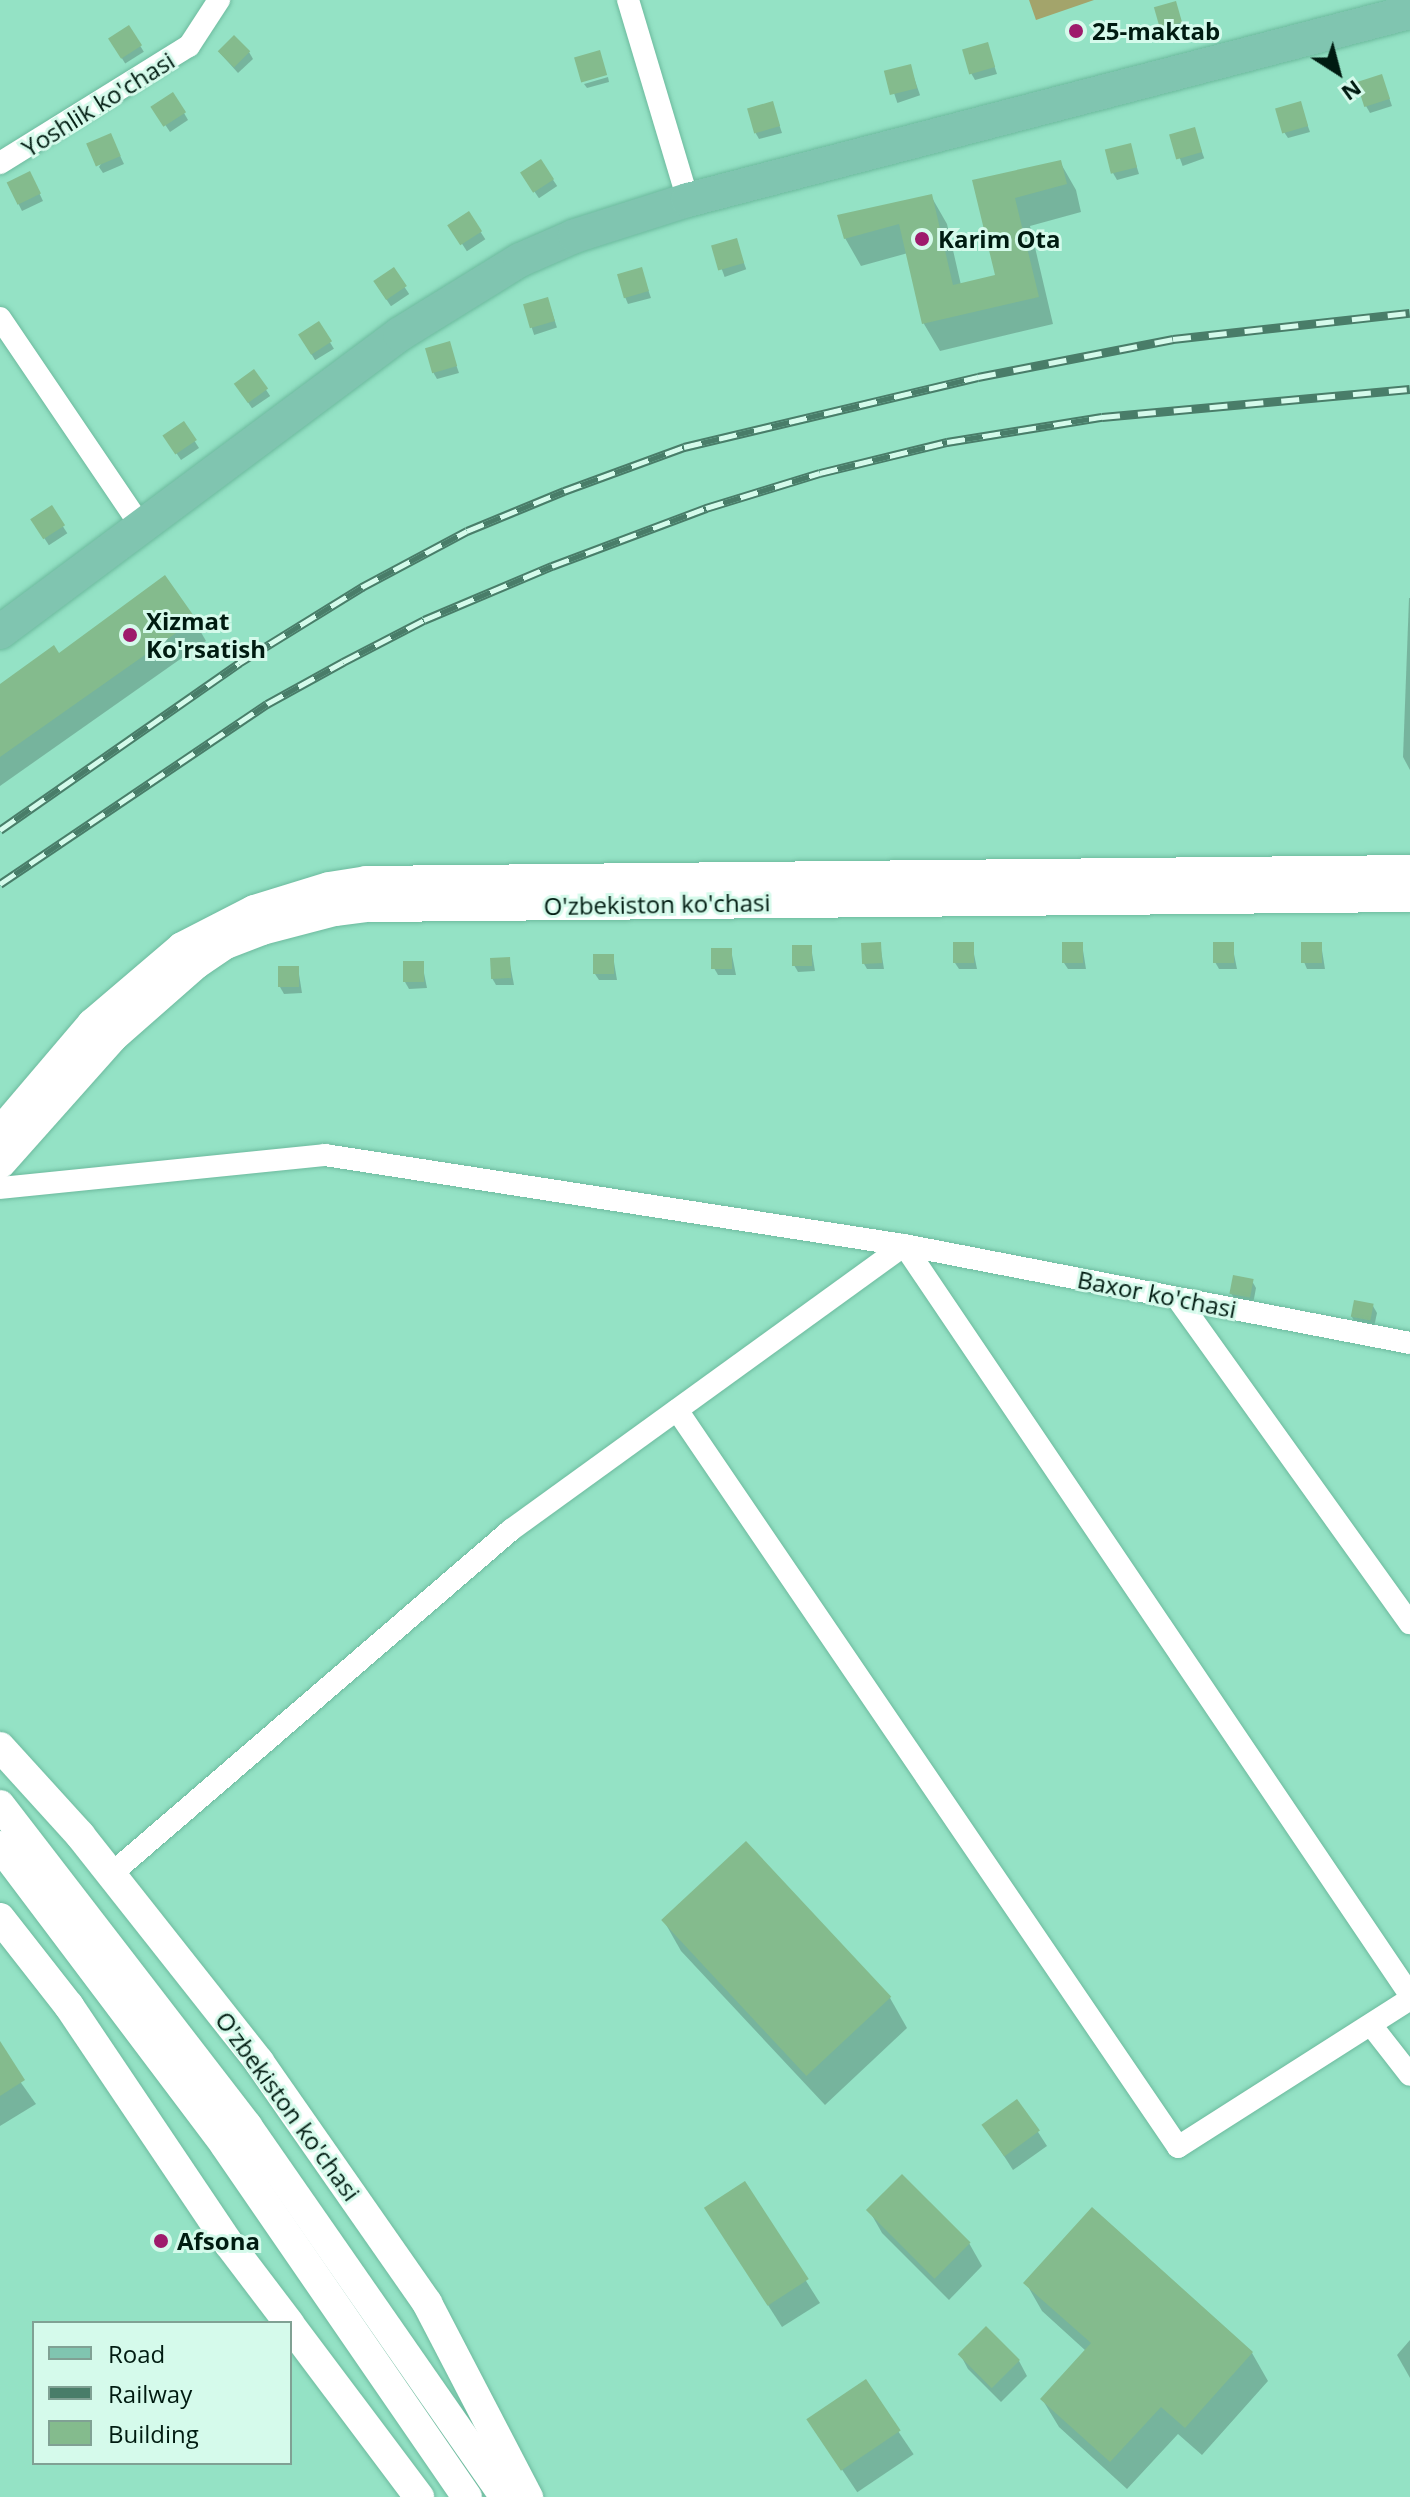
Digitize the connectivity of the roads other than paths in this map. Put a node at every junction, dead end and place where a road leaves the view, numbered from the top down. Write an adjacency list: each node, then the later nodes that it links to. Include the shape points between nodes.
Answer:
1 (219, 0): 4 (street, Yoshlik ko'chasi, via 189,46)
2 (628, 0): 5 (street)
3 (1410, 12): 5 (main road)
4 (0, 163)
5 (688, 200): 7 (main road, via 575,236 467,290)
6 (0, 318): 7 (street)
7 (140, 525): 8 (main road)
8 (0, 632)
9 (1410, 870): 11 (main road, O'zbekiston ko'chasi, via 366,881 329,887 254,910 182,947 92,1024)
10 (1410, 897): 12 (main road, O'zbekiston ko'chasi, via 335,911 262,930 226,944 196,964 113,1037)
11 (0, 1132)
12 (0, 1164)
13 (0, 1188): 14 (street, Baxor ko'chasi, via 325,1155)
14 (904, 1245): 15 (street, Baxor ko'chasi); 17 (street); 24 (street)
15 (1177, 1298): 16 (street, Baxor ko'chasi); 18 (street)
16 (1410, 1343)
17 (677, 1410): 22 (street, via 511,1530); 25 (street, via 1178,2147)
18 (1410, 1623)
19 (0, 1747): 22 (main road, O'zbekiston ko'chasi)
20 (0, 1805): 31 (main road, O'zbekiston ko'chasi, via 247,2126)
21 (0, 1846): 30 (main road, via 225,2145)
22 (110, 1875): 32 (main road, O'zbekiston ko'chasi, via 259,2062 427,2303)
23 (0, 1918): 27 (main road, via 69,2006)
24 (1410, 1997): 25 (street)
25 (1371, 2025): 26 (street)
26 (1410, 2075)
27 (287, 2321)
28 (292, 2328): 29 (main road)
29 (419, 2497)
30 (467, 2497)
31 (505, 2497)
32 (528, 2497)

